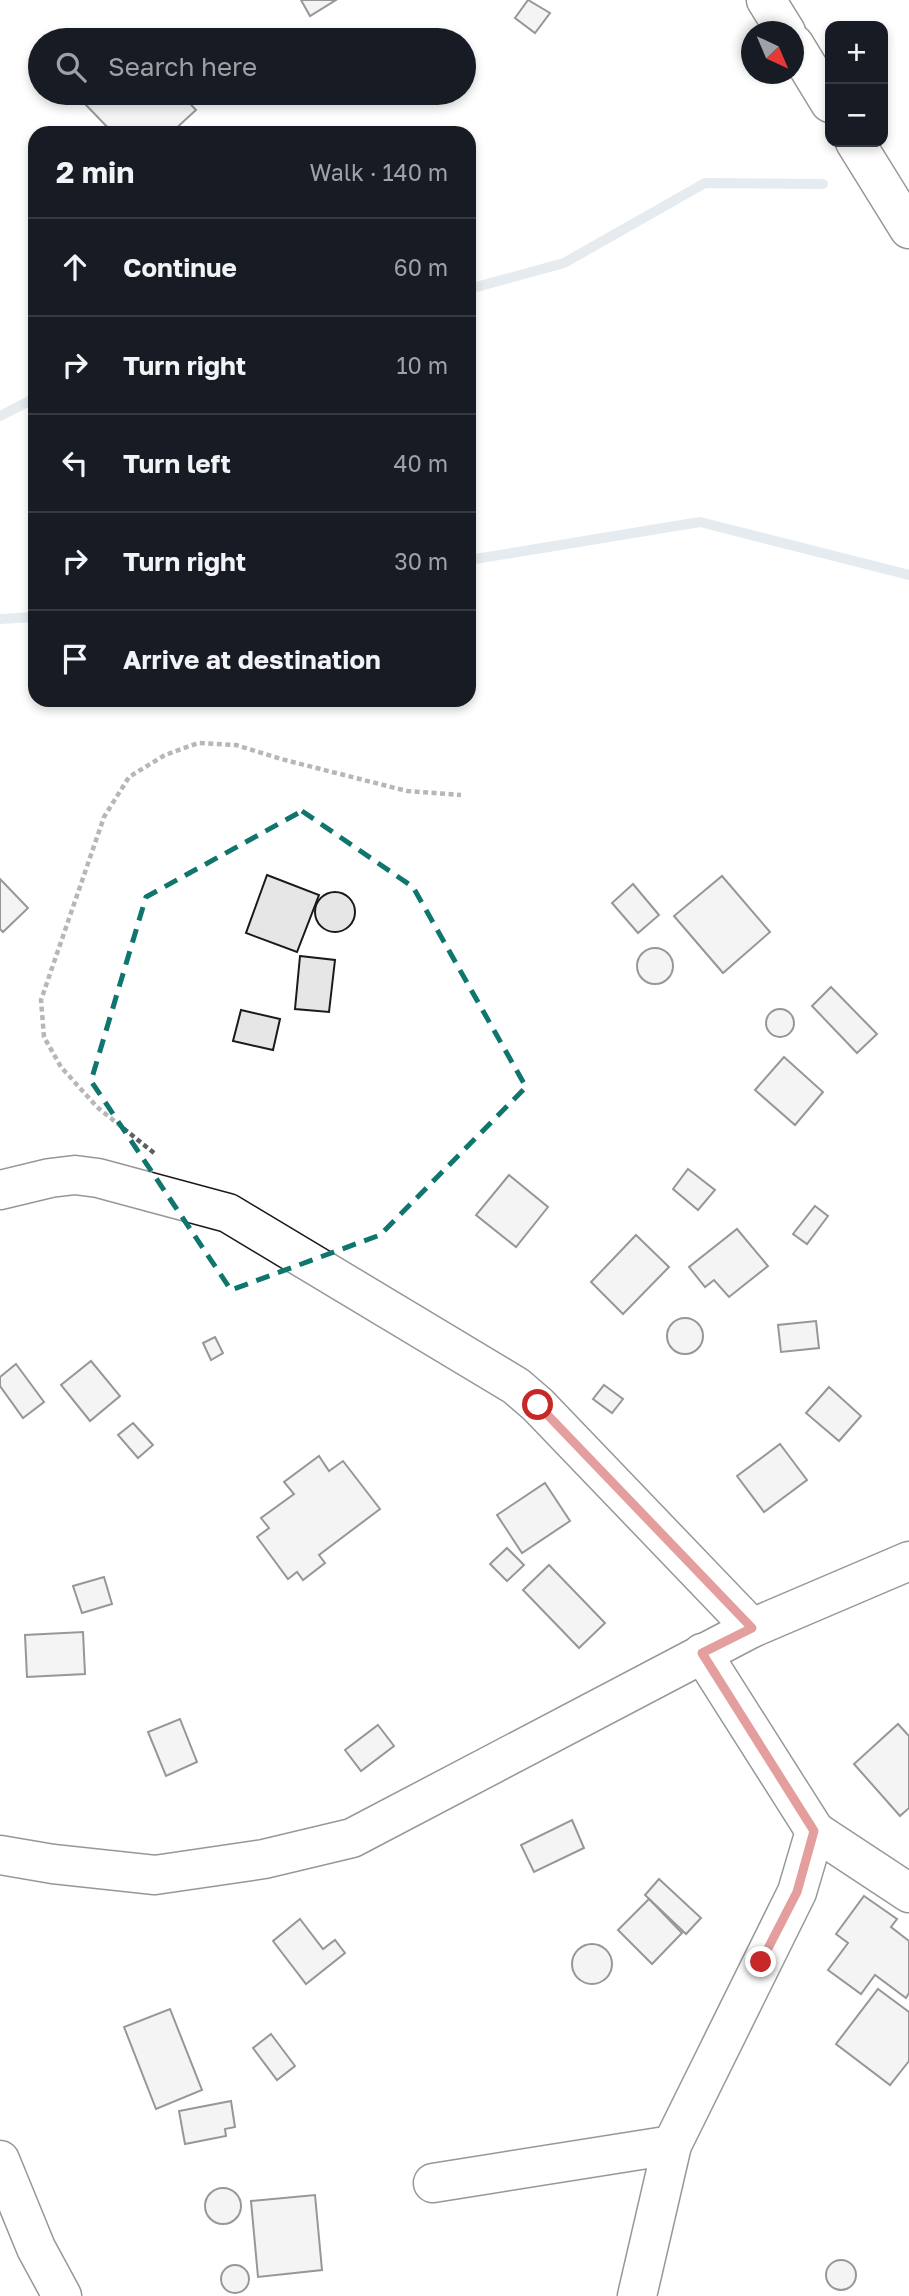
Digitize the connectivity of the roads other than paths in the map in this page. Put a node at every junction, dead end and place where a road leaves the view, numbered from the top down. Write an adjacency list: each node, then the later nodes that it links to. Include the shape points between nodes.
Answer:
1 (766, 0): 2 (street)
2 (779, 21)
3 (804, 62): 4 (street)
4 (825, 95)
5 (858, 147): 6 (street)
6 (909, 229)
7 (0, 1190): 9 (street, via 75,1175 228,1213 516,1386)
8 (909, 1561): 9 (street)
9 (752, 1628): 10 (street)
10 (702, 1653): 11 (street); 12 (street, via 352,1838 264,1859 155,1875)
11 (814, 1831): 13 (street); 14 (street, via 797,1892)
12 (0, 1855)
13 (909, 1893)
14 (672, 2145): 16 (street); 18 (street)
15 (0, 2160): 17 (street, via 36,2248)
16 (433, 2183)
17 (62, 2296)
18 (638, 2296)

